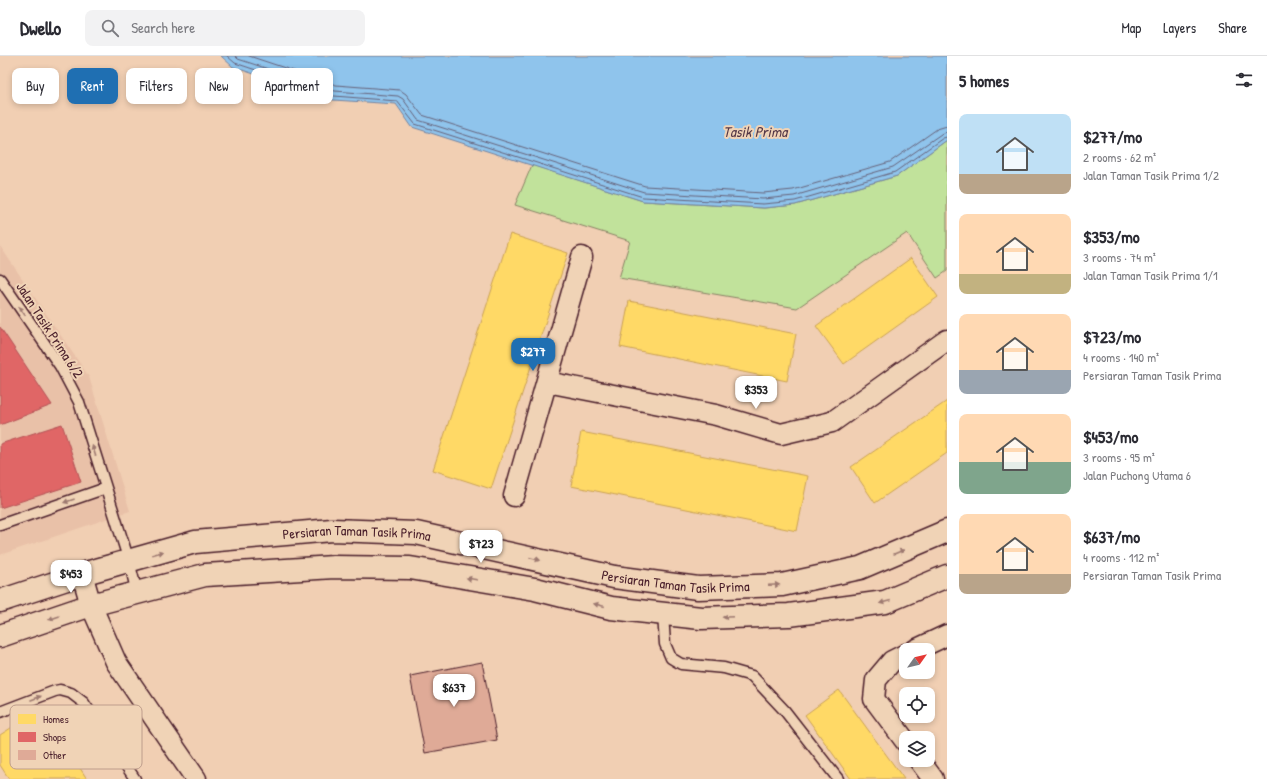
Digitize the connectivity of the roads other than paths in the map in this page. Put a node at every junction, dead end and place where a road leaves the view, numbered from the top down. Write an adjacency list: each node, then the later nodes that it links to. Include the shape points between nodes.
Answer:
1 (582, 257): 4 (street)
2 (0, 279): 5 (lane, Jalan Tasik Prima 6/2, one-way to 2, via 73,390 60,366)
3 (947, 340): 4 (street, via 832,422 781,434 716,415)
4 (547, 382): 6 (street)
5 (106, 488): 7 (lane, one-way to 7); 9 (lane, Jalan Tasik Prima 6/2)
6 (514, 496)
7 (0, 525)
8 (947, 531): 9 (main road, Persiaran Taman Tasik Prima, one-way to 8, via 195,542 332,530 416,533 614,577 698,588 782,585 860,568)
9 (129, 561): 10 (main road, Persiaran Taman Tasik Prima); 12 (lane, Jalan Tasik Prima 6/2)
10 (82, 574): 13 (main road, Persiaran Taman Tasik Prima); 14 (street)
11 (947, 576): 15 (main road, one-way to 15, via 885,602 789,615 701,618)
12 (138, 592): 14 (main road); 15 (main road, one-way to 12, via 611,608 535,590 410,568 334,567 205,575)
13 (0, 601)
14 (91, 605): 17 (main road, one-way to 17); 28 (street, via 116,662)
15 (663, 614): 29 (lane, via 665,644 671,658 681,664 724,668 752,676 785,711)
16 (947, 635): 18 (street)
17 (0, 636)
18 (930, 643)
19 (899, 658): 24 (street, via 876,680 874,698)
20 (18, 705): 21 (lane, one-way to 21, via 60,690 71,693)
21 (85, 705)
22 (10, 708): 23 (lane, one-way to 22)
23 (0, 712)
24 (899, 732)
25 (924, 767): 30 (street)
26 (128, 769): 27 (lane, one-way to 27)
27 (135, 779)
28 (196, 779)
29 (838, 779)
30 (933, 779)

